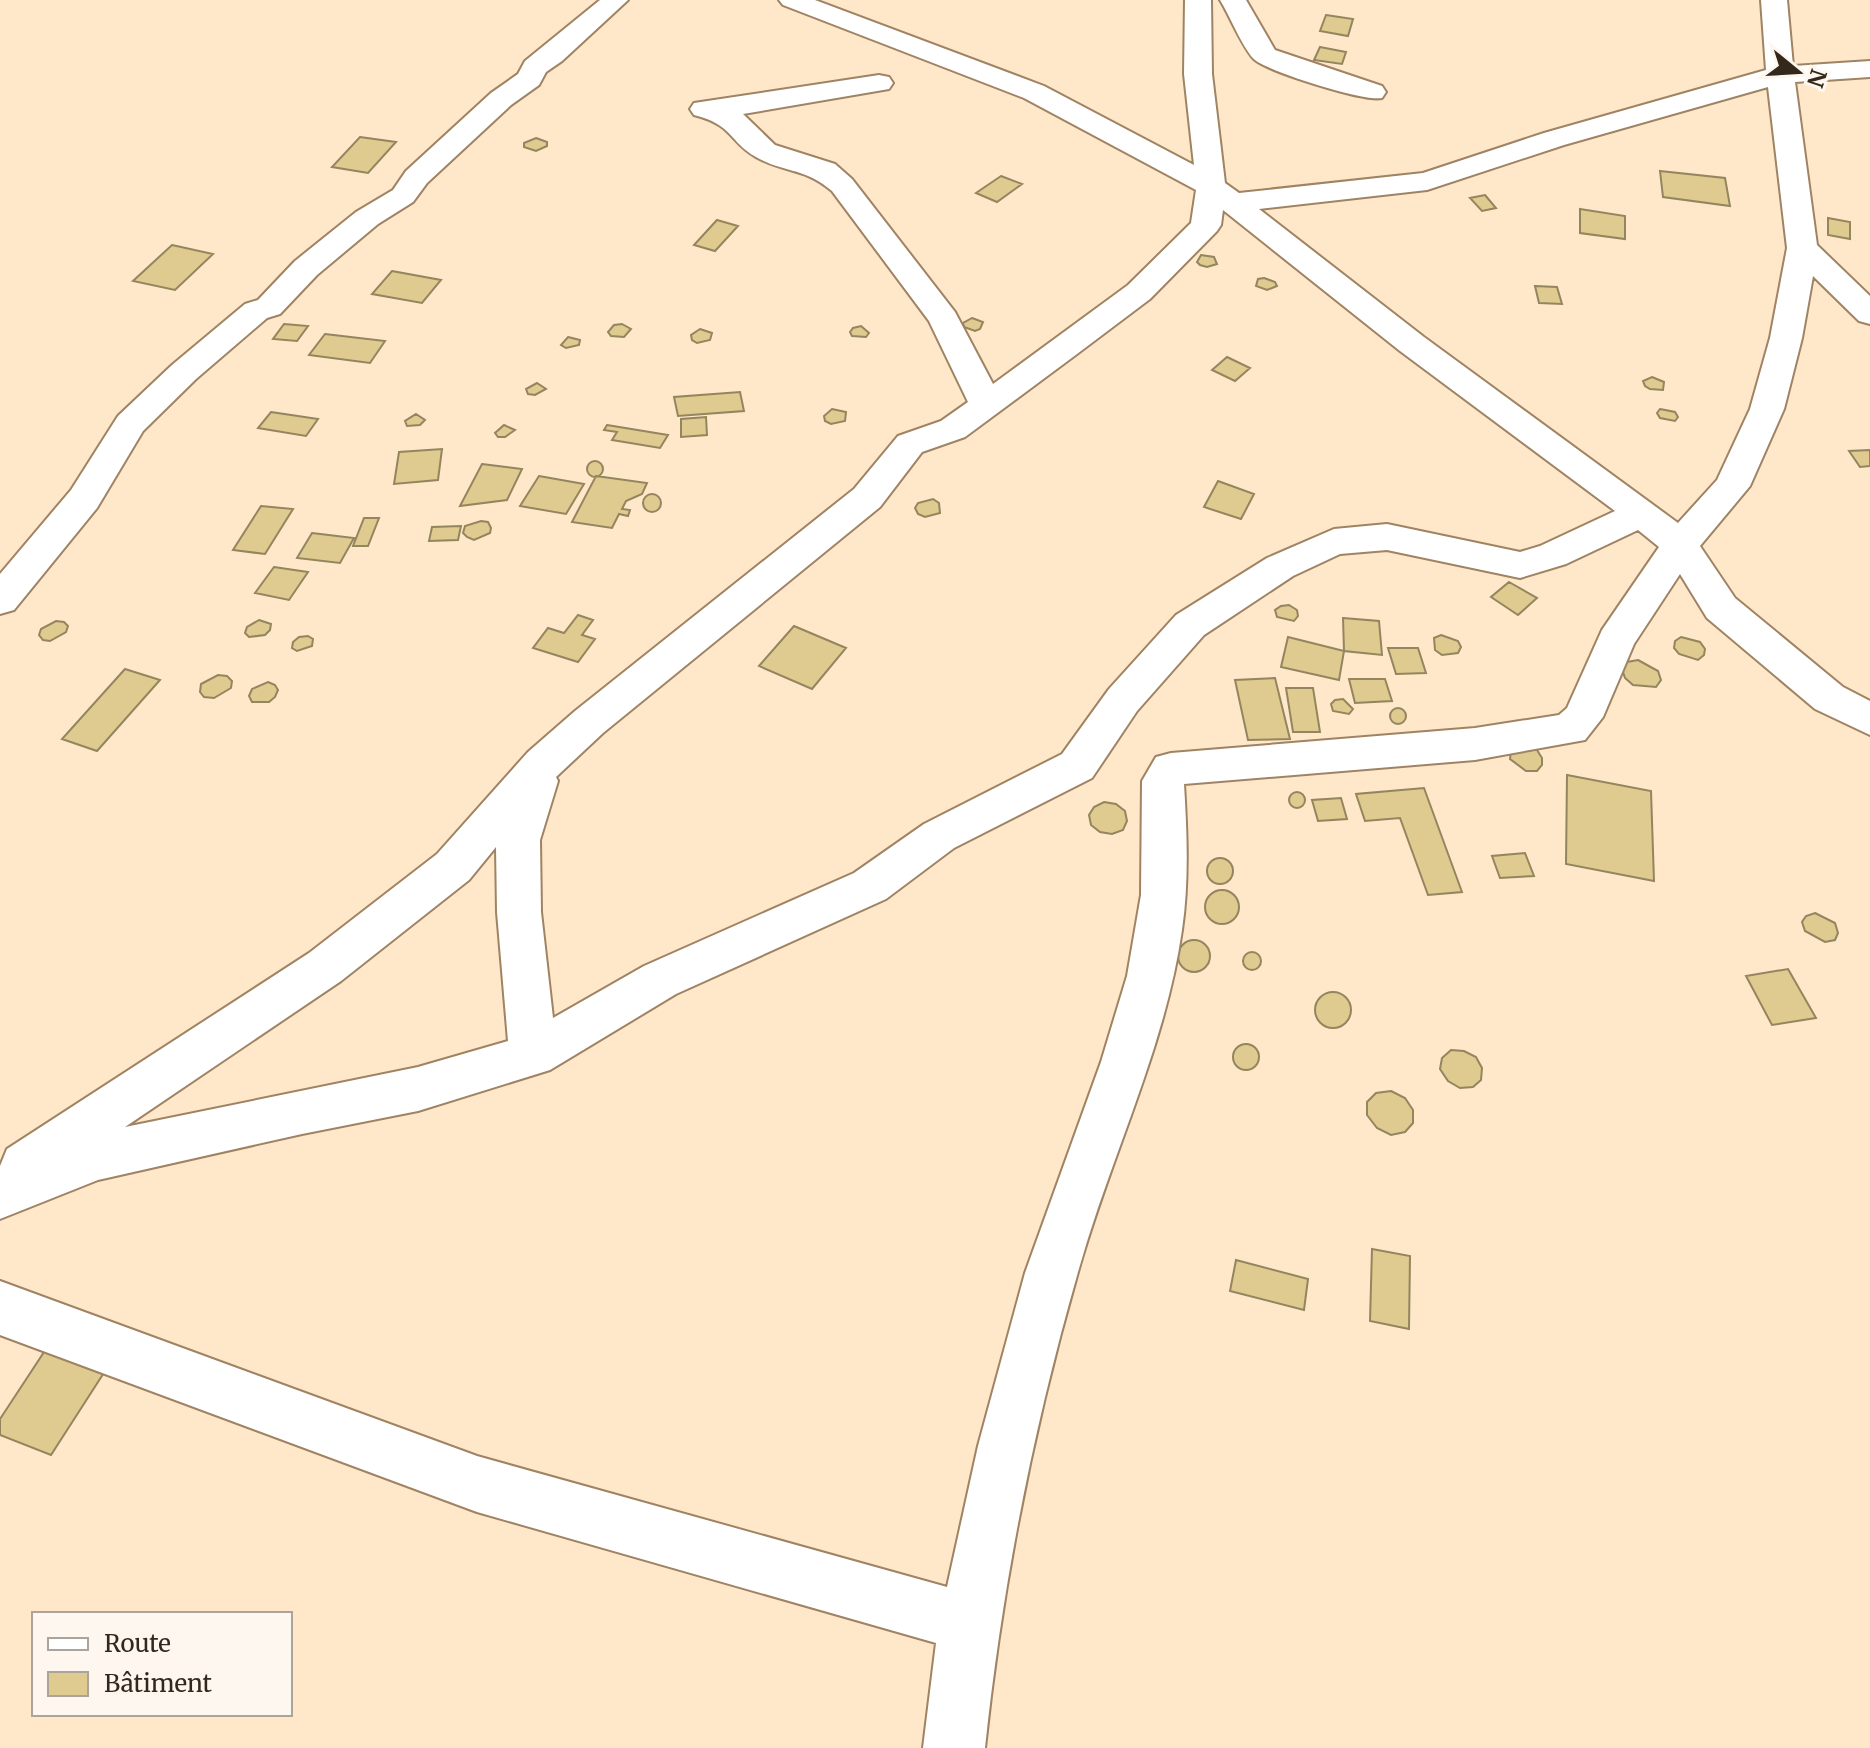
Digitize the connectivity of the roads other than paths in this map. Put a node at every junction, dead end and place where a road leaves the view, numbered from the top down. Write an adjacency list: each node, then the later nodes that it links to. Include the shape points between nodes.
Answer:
1 (615, 0): 16 (street, via 416,177 403,196 306,268 276,301 256,311 130,424 84,499)
2 (792, 0): 10 (street, via 1034,92)
3 (1198, 0): 10 (street, via 1198,74)
4 (1233, 0): 9 (street, via 1265,55)
5 (1774, 0): 7 (street)
6 (1867, 68): 7 (street)
7 (1780, 75): 10 (street, via 1427,181); 11 (street)
8 (879, 83): 13 (street, via 708,109 735,121 765,151 825,170 842,185 944,319)
9 (1372, 92)
10 (1222, 194): 13 (street, via 1206,225 1139,292); 14 (street, via 1412,344)
11 (1802, 248): 12 (street); 15 (street, via 1786,338 1754,444 1732,486)
12 (1870, 314)
13 (986, 404): 18 (street, via 953,429 910,444 867,498)
14 (1642, 513): 15 (street); 19 (street, via 1520,565 1387,537 1334,542 1280,567 1190,625 1123,700 1077,766 939,836 870,886 660,980)
15 (1680, 545): 17 (street, via 1721,608 1829,698); 23 (street, via 1616,640 1583,717 1571,729 1475,744 1166,772 1160,931 1135,1029 1052,1271)
16 (0, 600)
17 (1870, 719)
18 (543, 764): 19 (street, via 518,840 519,912); 20 (street, via 453,867 325,967)
19 (533, 1055): 21 (street, via 418,1089 97,1157)
20 (0, 1183)
21 (0, 1195)
22 (0, 1308): 23 (street, via 477,1484)
23 (970, 1623): 24 (street)
24 (954, 1748)

